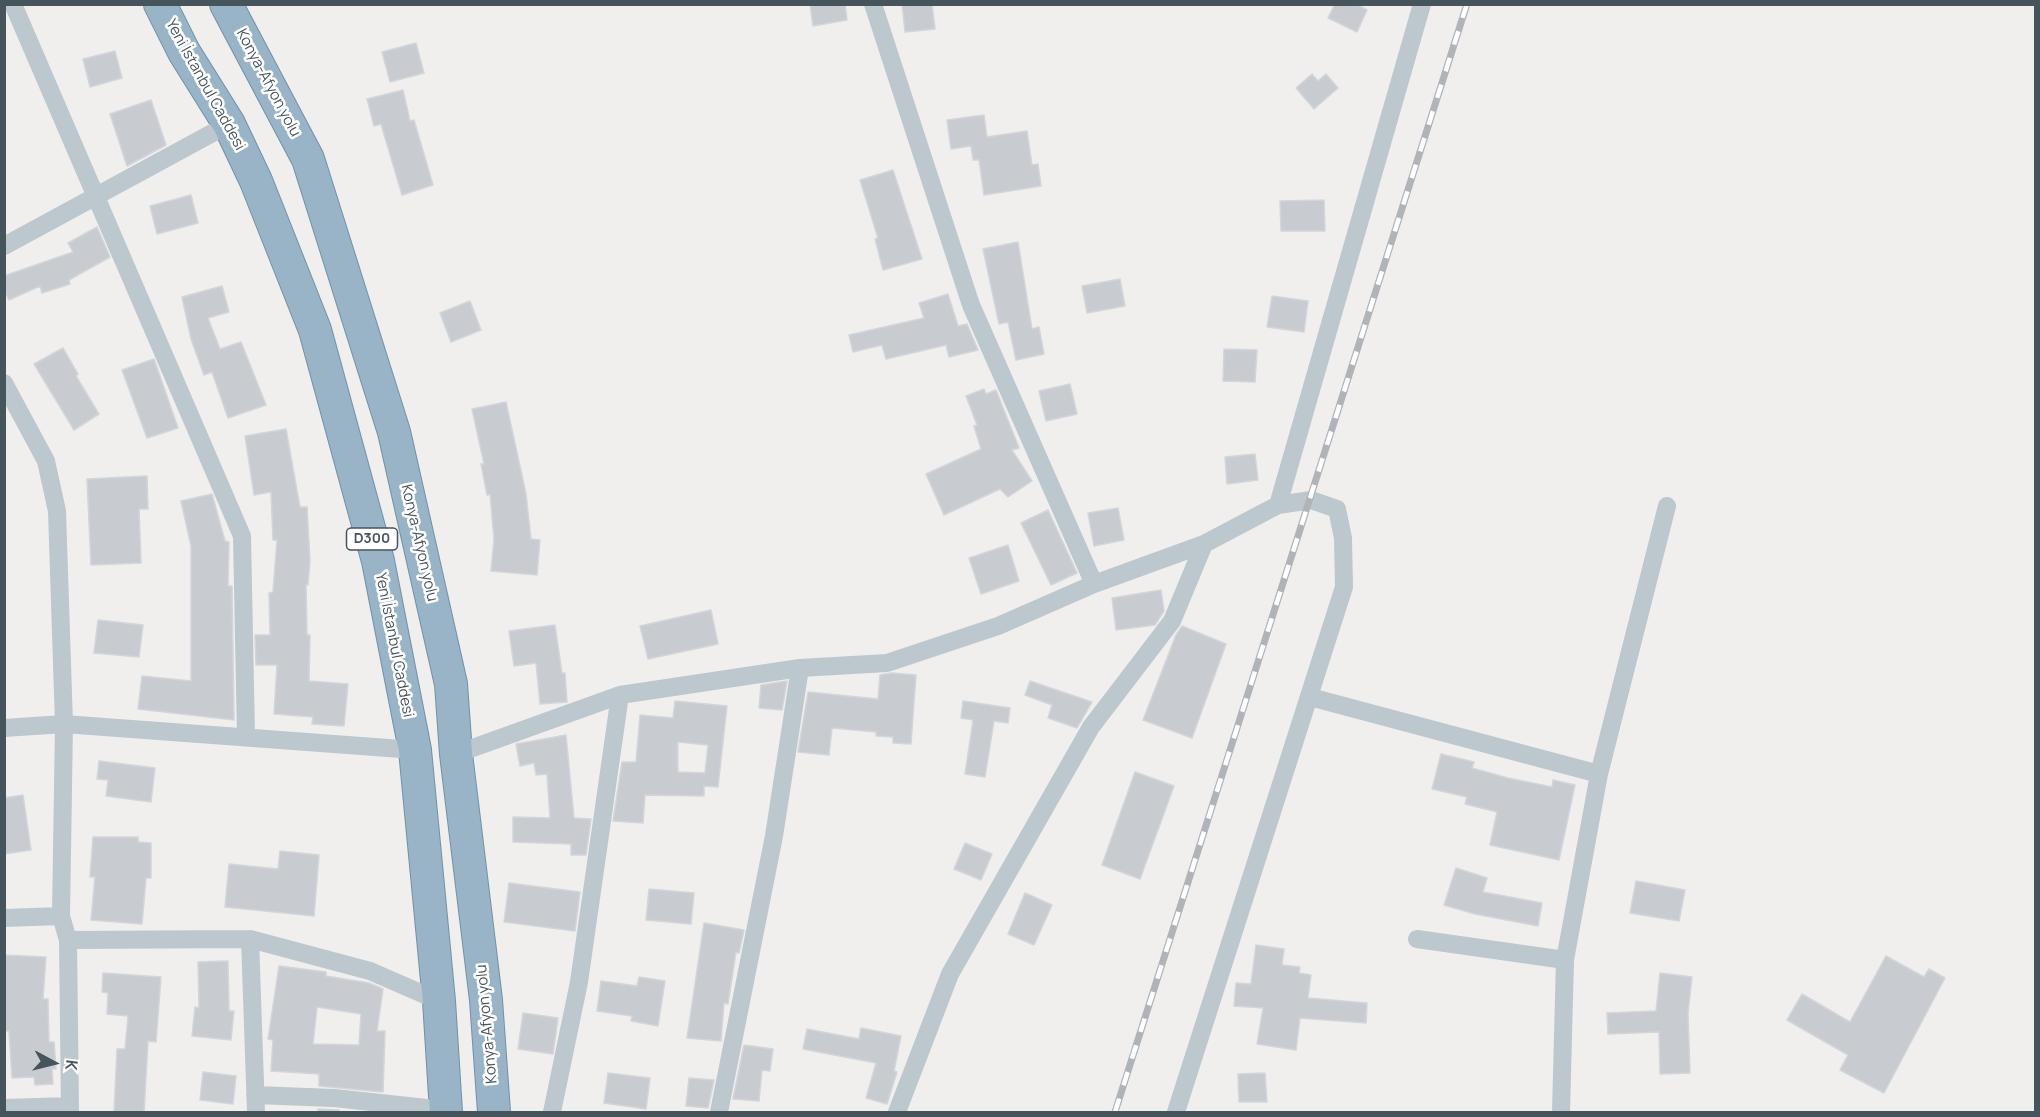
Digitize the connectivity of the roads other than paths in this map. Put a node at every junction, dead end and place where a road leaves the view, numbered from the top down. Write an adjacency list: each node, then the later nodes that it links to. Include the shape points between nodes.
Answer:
1 (13, 4): 7 (street)
2 (160, 4): 6 (highway, Yeni İstanbul Caddesi / D300, via 184,52)
3 (226, 4): 21 (highway, Konya-Afyon yolu / D300, via 308,159 394,432 451,684)
4 (873, 4): 13 (street, via 971,305)
5 (1422, 4): 10 (street)
6 (230, 124): 7 (street); 20 (highway, Yeni İstanbul Caddesi / D300, via 315,330 378,561)
7 (96, 198): 8 (street); 19 (street, via 242,536)
8 (4, 246)
9 (4, 383): 17 (street, via 46,461 57,511)
10 (1278, 505): 12 (street); 16 (street, via 1311,500 1337,510 1343,538 1344,587)
11 (1667, 506): 22 (street)
12 (1204, 544): 13 (street); 37 (street, via 1172,621 1091,727 950,974)
13 (1094, 584): 14 (street, via 998,626 887,663)
14 (800, 668): 15 (street); 36 (street, via 774,836)
15 (620, 695): 21 (street); 35 (street, via 579,982)
16 (1310, 697): 22 (street); 38 (street)
17 (64, 724): 18 (street); 19 (street); 23 (street)
18 (4, 728)
19 (246, 736): 20 (street)
20 (415, 750): 29 (highway, Yeni İstanbul Caddesi / D300)
21 (456, 754): 34 (highway, Konya-Afyon yolu / D300, via 486,1000)
22 (1599, 774): 28 (street)
23 (61, 916): 24 (street); 27 (street)
24 (4, 918)
25 (250, 939): 27 (street); 29 (street, via 370,971); 30 (street)
26 (1417, 939): 28 (street)
27 (68, 940): 32 (street)
28 (1565, 960): 39 (street)
29 (439, 1001): 33 (highway, Yeni İstanbul Caddesi / D300)
30 (255, 1104): 33 (street, via 334,1098)
31 (4, 1108): 32 (street)
32 (70, 1109)
33 (445, 1111)
34 (494, 1113)
35 (552, 1113)
36 (719, 1113)
37 (897, 1113)
38 (1176, 1113)
39 (1561, 1113)

